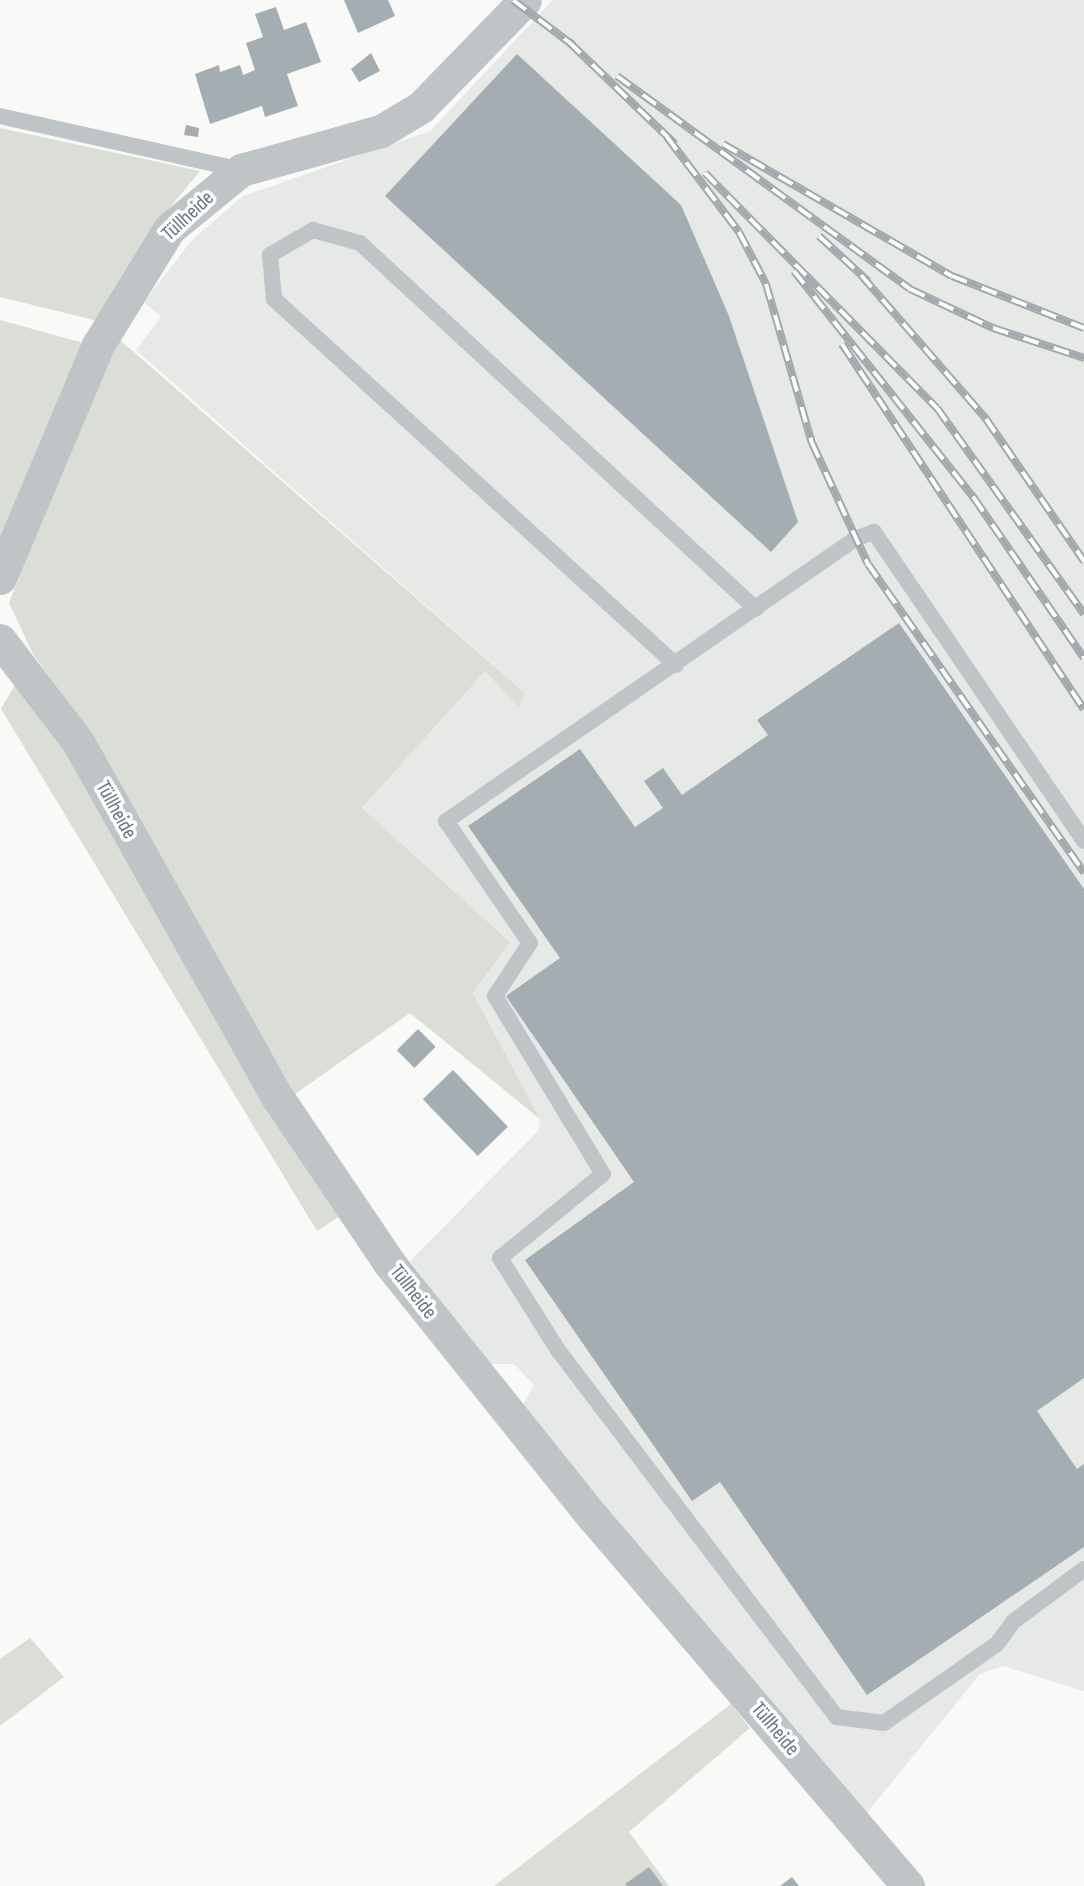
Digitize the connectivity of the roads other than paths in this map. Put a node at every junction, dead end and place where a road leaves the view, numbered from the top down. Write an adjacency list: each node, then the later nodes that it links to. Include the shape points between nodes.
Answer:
1 (525, 0): 3 (street, Tüllheide, via 457,76 381,131)
2 (0, 116): 3 (lane)
3 (241, 170): 4 (street, Tüllheide, via 169,229 131,283)
4 (0, 578)
5 (756, 609): 7 (lane); 7 (lane, via 360,243 313,230 270,255 274,299); 8 (lane, via 874,532)
6 (0, 640): 10 (street, Tüllheide, via 78,742 278,1098 390,1264 593,1517)
7 (676, 665): 9 (lane, via 446,821 530,943 495,996 603,1174 500,1258 558,1350 837,1717 884,1723 997,1644 1014,1621)
8 (1084, 841)
9 (1084, 1569)
10 (908, 1886)

